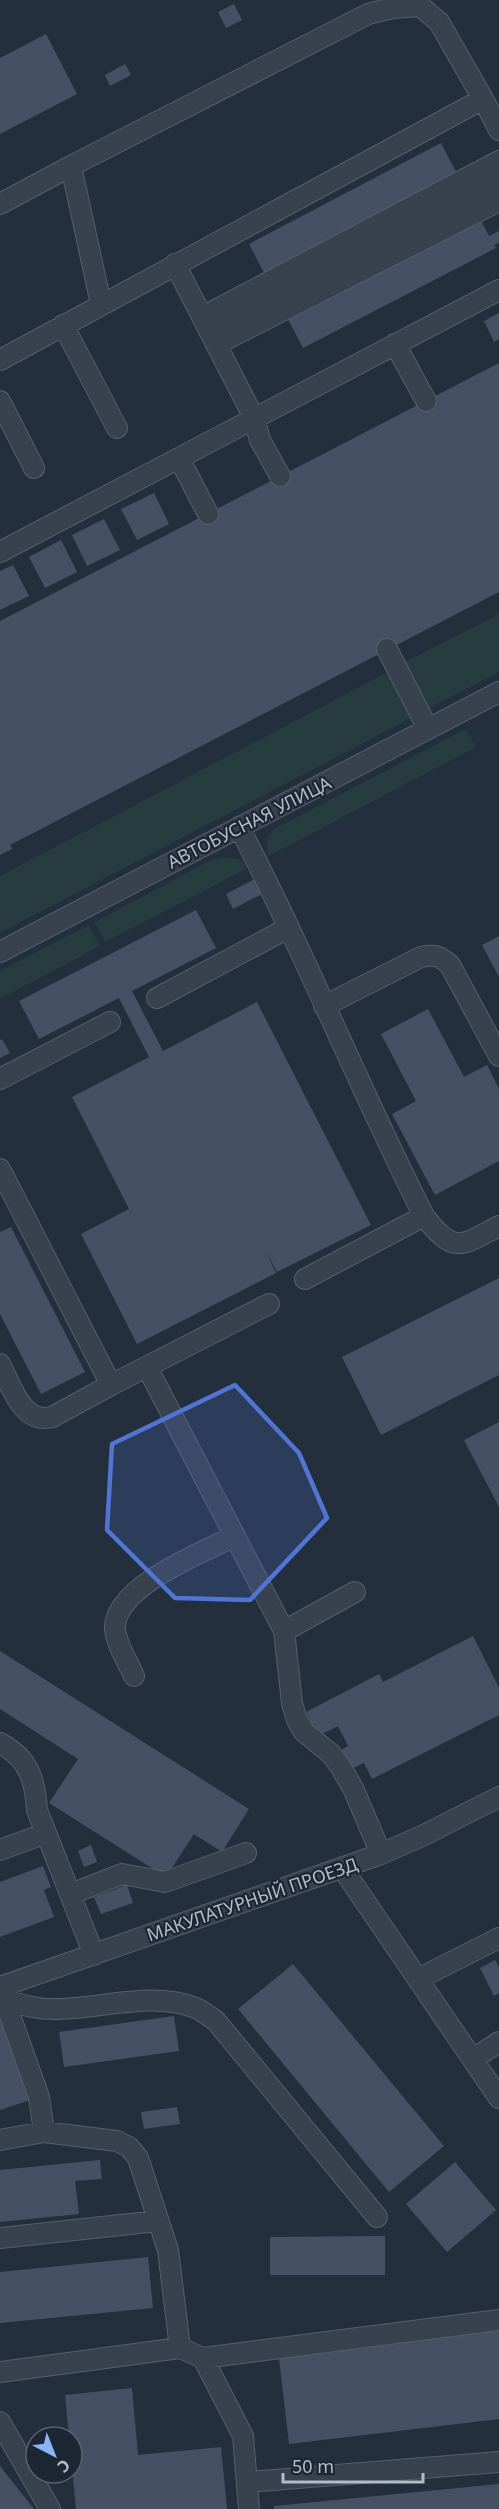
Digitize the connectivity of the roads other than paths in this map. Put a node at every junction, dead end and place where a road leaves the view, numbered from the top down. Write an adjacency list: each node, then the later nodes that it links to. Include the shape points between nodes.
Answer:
1 (417, 3): 2 (street, via 439,22); 5 (street, via 368,14)
2 (483, 99): 3 (street); 9 (street)
3 (499, 130)
4 (499, 161): 13 (street)
5 (71, 166): 8 (street); 11 (street)
6 (499, 181): 13 (street)
7 (499, 201): 13 (street)
8 (0, 204)
9 (175, 264): 11 (street); 13 (street)
10 (499, 290): 14 (street)
11 (101, 304): 12 (street)
12 (63, 325): 15 (street); 19 (street)
13 (209, 331): 18 (street)
14 (395, 344): 17 (street); 18 (street)
15 (0, 360)
16 (0, 401): 21 (street)
17 (426, 401)
18 (254, 418): 20 (street); 22 (street, via 260,440)
19 (117, 428)
20 (179, 458): 23 (street); 24 (street)
21 (34, 468)
22 (280, 476)
23 (208, 514)
24 (0, 552)
25 (387, 650): 27 (street)
26 (499, 692): 27 (street, АВТОБУСНАЯ УЛИЦА)
27 (428, 729): 28 (street, АВТОБУСНАЯ УЛИЦА)
28 (239, 827): 29 (street); 30 (street, АВТОБУСНАЯ УЛИЦА)
29 (288, 928): 31 (street); 32 (street)
30 (0, 952)
31 (157, 998)
32 (324, 1006): 34 (street, via 433,954 450,965); 37 (street)
33 (110, 1022): 35 (street)
34 (499, 1056)
35 (0, 1079)
36 (0, 1169): 43 (street)
37 (424, 1216): 38 (street, via 453,1243 465,1244); 39 (street)
38 (499, 1226)
39 (305, 1279)
40 (269, 1304): 42 (street)
41 (0, 1364): 43 (street, via 21,1404 34,1418 51,1417)
42 (147, 1367): 43 (street); 44 (street)
43 (111, 1385)
44 (235, 1536): 46 (street); 47 (street, via 150,1580 122,1605 115,1629)
45 (355, 1592): 46 (street)
46 (285, 1630): 53 (street, via 297,1720 304,1732 340,1766)
47 (134, 1676)
48 (0, 1743): 50 (street, via 25,1763 36,1785 37,1810)
49 (499, 1797): 53 (street, МАКУЛАТУРНЫЙ ПРОЕЗД)
50 (46, 1833): 51 (street); 55 (street)
51 (0, 1850)
52 (246, 1853): 55 (street, via 165,1882 122,1875)
53 (381, 1854): 54 (street, МАКУЛАТУРНЫЙ ПРОЕЗД)
54 (345, 1867): 57 (street, МАКУЛАТУРНЫЙ ПРОЕЗД); 58 (street)
55 (71, 1894): 57 (street)
56 (499, 1938): 58 (street)
57 (94, 1955): 59 (street, МАКУЛАТУРНЫЙ ПРОЕЗД)
58 (418, 1979): 61 (street)
59 (1, 1992): 63 (street, via 39,2097); 65 (street, via 32,2007 57,2010 151,2001 197,2008 216,2021)
60 (499, 2042): 61 (street)
61 (473, 2059): 62 (street)
62 (499, 2098)
63 (44, 2132): 64 (street); 66 (street, via 117,2141 129,2147 138,2158)
64 (0, 2140)
65 (377, 2217)
66 (158, 2221): 67 (street); 69 (street, via 168,2250)
67 (0, 2238)
68 (499, 2320): 70 (street)
69 (180, 2348): 70 (street); 71 (street)
70 (203, 2358): 74 (street, via 243,2436)
71 (0, 2372)
72 (0, 2422): 75 (street)
73 (499, 2462): 74 (street)
74 (247, 2482): 76 (street)
75 (50, 2509)
76 (249, 2509)

